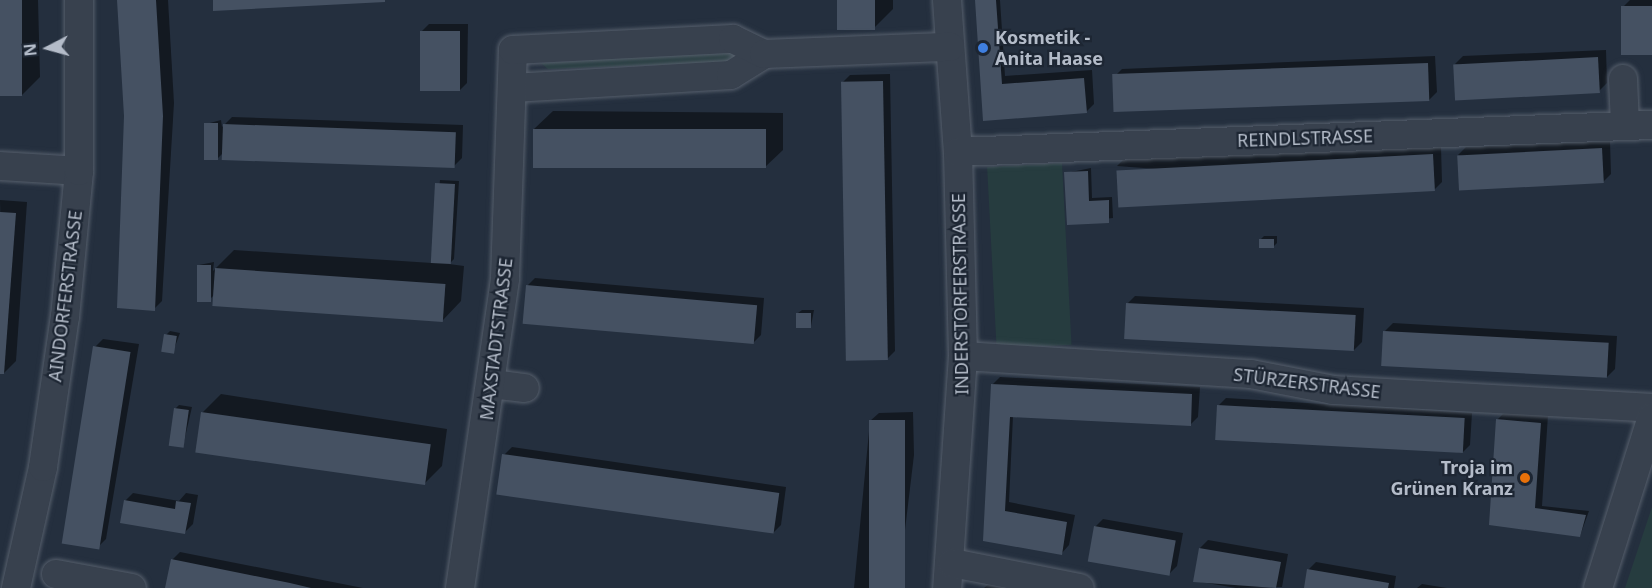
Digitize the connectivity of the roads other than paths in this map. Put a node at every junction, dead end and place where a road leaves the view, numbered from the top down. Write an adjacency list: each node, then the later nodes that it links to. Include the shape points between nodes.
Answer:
1 (79, 0): 10 (street, AINDORFERSTRASSE)
2 (947, 0): 3 (street, INDERSTORFERSTRASSE)
3 (950, 47): 4 (street, MAXSTADTSTRASSE); 8 (street, INDERSTORFERSTRASSE)
4 (764, 54): 6 (street, via 731,75); 6 (street, MAXSTADTSTRASSE, via 733,39 513,50)
5 (1623, 79): 7 (street)
6 (513, 88): 12 (street, MAXSTADTSTRASSE, via 506,278)
7 (1638, 125): 8 (street, REINDLSTRASSE)
8 (958, 152): 11 (street, INDERSTORFERSTRASSE)
9 (0, 166): 10 (street)
10 (79, 171): 18 (street, AINDORFERSTRASSE, via 43,467)
11 (963, 356): 14 (street, STÜRZERSTRASSE, via 1251,374 1334,390); 17 (street, INDERSTORFERSTRASSE)
12 (492, 384): 13 (street); 20 (street, MAXSTADTSTRASSE)
13 (525, 388)
14 (1652, 408)
15 (1652, 417): 22 (street)
16 (56, 574): 19 (street)
17 (950, 575): 21 (street)
18 (16, 588)
19 (132, 588)
20 (460, 588)
21 (1080, 588)
22 (1598, 588)

